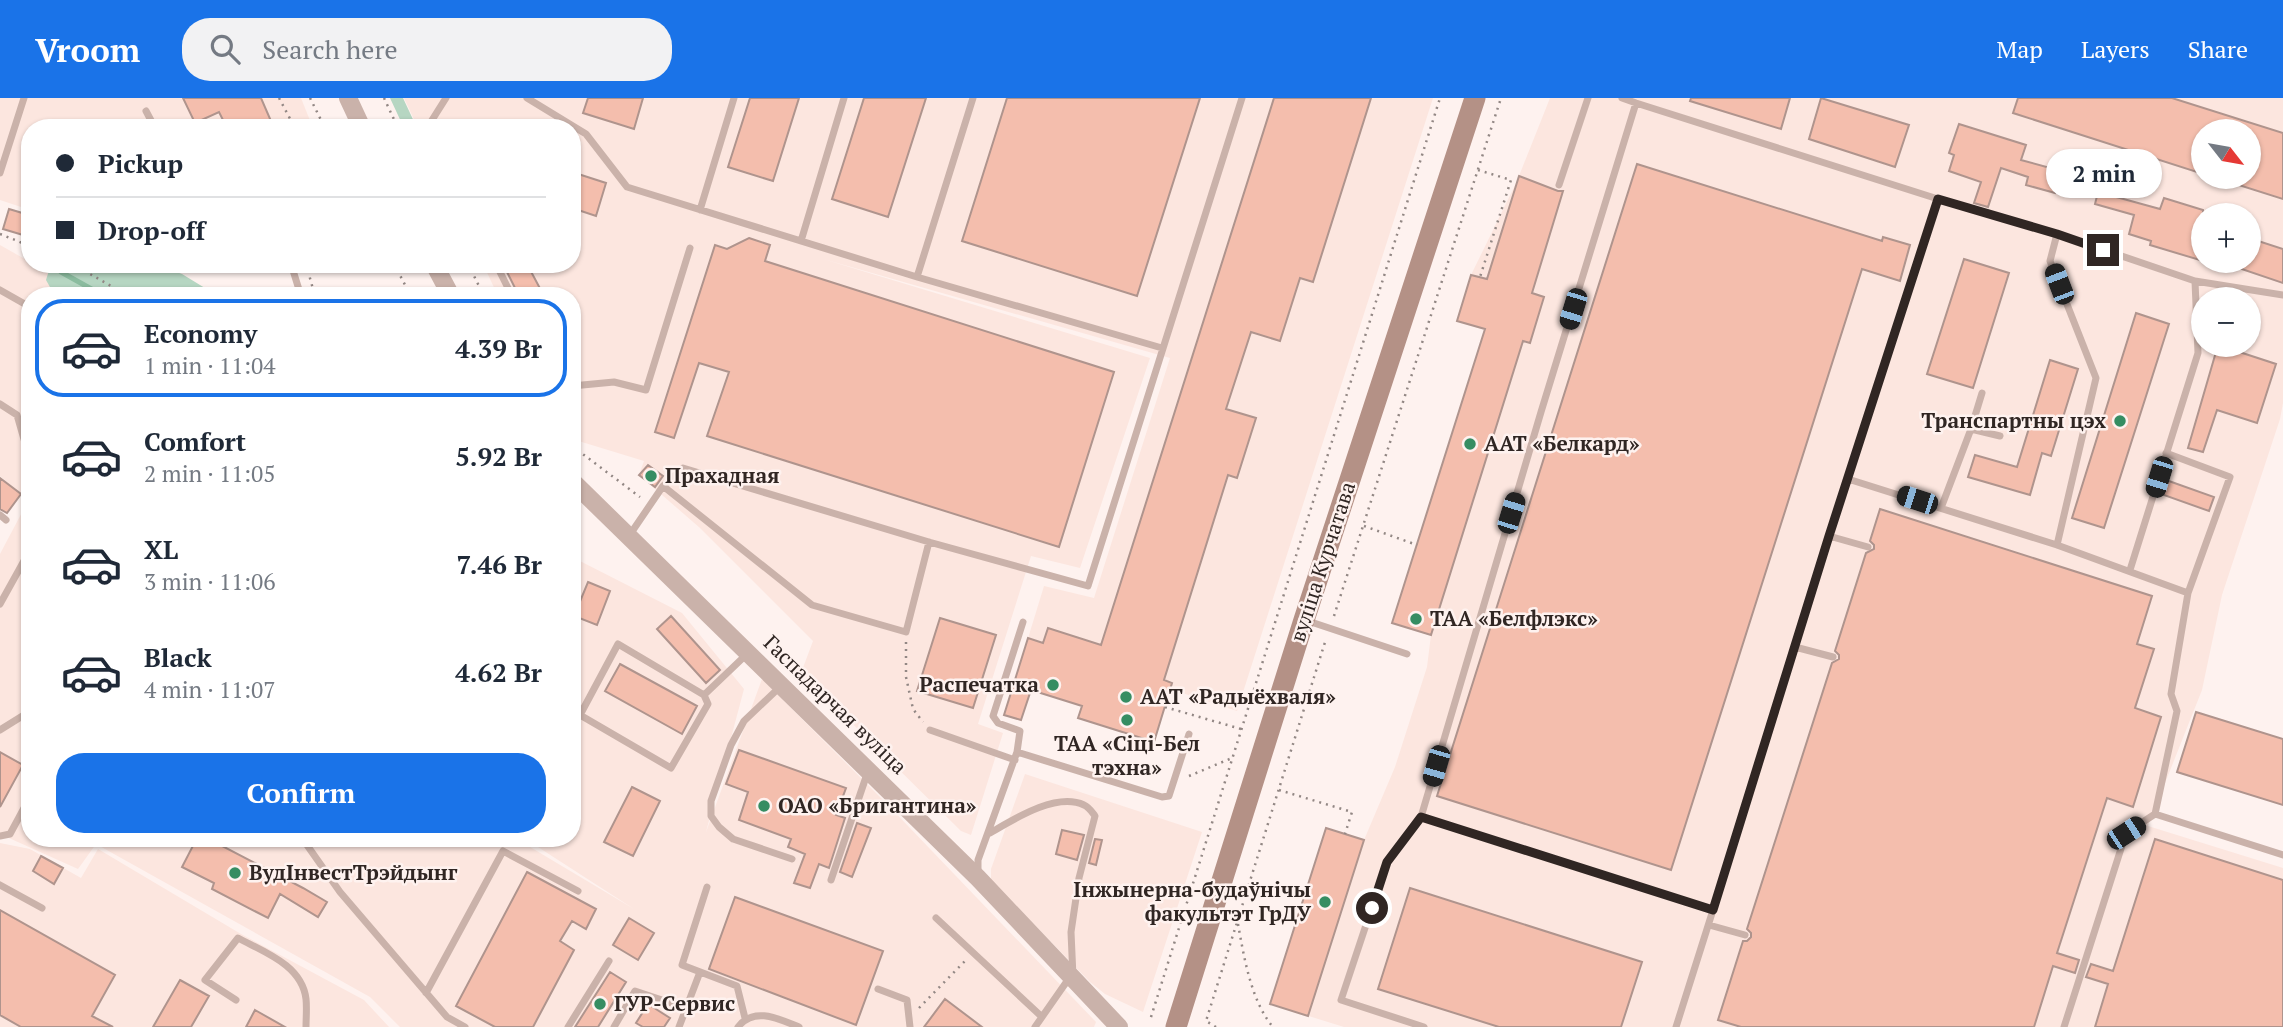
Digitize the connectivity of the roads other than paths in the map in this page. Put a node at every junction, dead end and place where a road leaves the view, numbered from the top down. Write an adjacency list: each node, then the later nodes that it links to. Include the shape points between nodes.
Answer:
1 (24, 98): 19 (lane)
2 (348, 98): 15 (street)
3 (446, 98): 16 (lane)
4 (527, 98): 17 (lane)
5 (734, 98): 22 (lane)
6 (844, 98): 24 (lane)
7 (973, 98): 26 (lane)
8 (1242, 98): 31 (lane)
9 (1475, 98): 52 (main road, вуліца Курчатава)
10 (1588, 98): 20 (lane)
11 (1622, 98): 12 (lane)
12 (1636, 103): 21 (lane); 70 (lane)
13 (146, 111): 14 (lane)
14 (150, 119)
15 (358, 119)
16 (433, 119)
17 (561, 119)
18 (581, 131): 22 (lane, via 627,187)
19 (0, 173)
20 (1559, 185)
21 (1938, 199): 23 (lane); 39 (lane)
22 (699, 210): 24 (lane)
23 (2057, 234): 27 (lane); 46 (lane, via 2050,261 2096,378)
24 (801, 242): 26 (lane)
25 (690, 248): 32 (lane, via 646,390 614,382)
26 (917, 276): 31 (lane)
27 (2195, 281): 29 (lane); 38 (lane, via 2198,353)
28 (0, 290): 30 (lane)
29 (2283, 295)
30 (21, 302)
31 (1162, 348): 45 (lane, via 1088,586)
32 (581, 385)
33 (1982, 393): 36 (lane)
34 (0, 404): 35 (lane, via 17,415)
35 (21, 429)
36 (1971, 429): 37 (lane); 42 (lane)
37 (2000, 436)
38 (2166, 453): 49 (lane); 50 (lane, via 2230,477)
39 (1848, 478): 42 (lane); 44 (lane)
40 (663, 486): 43 (lane); 45 (lane, via 683,468); 45 (lane, via 812,606 906,632)
41 (581, 490): 43 (street, Гаспадарчая вуліца)
42 (1941, 508): 46 (lane)
43 (628, 536): 55 (street, Гаспадарчая вуліца)
44 (1829, 536): 47 (lane); 54 (lane)
45 (929, 542)
46 (2057, 545): 49 (lane)
47 (1868, 547)
48 (21, 567): 51 (lane)
49 (2130, 570): 50 (lane)
50 (2188, 593): 69 (lane, via 2171,694 2177,711)
51 (0, 604)
52 (1304, 620): 56 (lane); 105 (main road, вуліца Курчатава)
53 (1023, 622): 66 (lane, via 993,716 1020,732)
54 (1795, 647): 57 (lane); 82 (lane)
55 (748, 652): 58 (street, Гаспадарчая вуліца); 59 (lane)
56 (1407, 654)
57 (1833, 657)
58 (782, 685): 67 (street, Гаспадарчая вуліца); 75 (lane, via 744,721 711,801 711,816 733,839)
59 (704, 695): 60 (lane, via 618,644); 61 (lane, via 708,704 671,768)
60 (581, 713)
61 (581, 716)
62 (21, 717): 63 (lane)
63 (0, 730)
64 (930, 730): 66 (lane)
65 (1189, 734): 66 (lane, via 1169,796 1163,797)
66 (1016, 756): 71 (lane)
67 (869, 770): 76 (street, Гаспадарчая вуліца); 77 (lane)
68 (21, 814): 72 (lane, via 10,834)
69 (2155, 814): 74 (lane); 108 (lane, via 2126,833)
70 (1421, 817): 82 (lane); 106 (lane, via 1387,862 1341,1000)
71 (990, 833): 76 (lane, via 978,860); 88 (lane, via 1043,806 1069,800 1086,806 1095,816 1071,932)
72 (0, 836)
73 (308, 847): 90 (lane, via 340,892)
74 (2283, 855)
75 (792, 859)
76 (978, 878): 88 (street, Гаспадарчая вуліца)
77 (831, 880)
78 (0, 885): 81 (lane)
79 (707, 887): 87 (lane, via 682,965)
80 (578, 891): 90 (lane, via 503,850)
81 (42, 908)
82 (1713, 910): 84 (lane)
83 (936, 918): 93 (lane)
84 (1709, 925): 85 (lane); 107 (lane)
85 (1745, 935)
86 (609, 961): 97 (lane)
87 (700, 972): 92 (lane); 94 (lane, via 737,986)
88 (1073, 977): 93 (lane); 104 (street, Гаспадарчая вуліца)
89 (878, 989): 102 (lane, via 907,1000)
90 (426, 993): 96 (lane, via 447,1017)
91 (236, 1000): 95 (lane, via 205,980 238,938 293,970 306,996)
92 (686, 1008): 98 (lane, via 635,991); 99 (lane)
93 (1041, 1016): 103 (lane)
94 (745, 1018): 100 (lane); 101 (lane, via 758,1014)
95 (306, 1027)
96 (465, 1027)
97 (568, 1027)
98 (614, 1027)
99 (679, 1027)
100 (738, 1027)
101 (799, 1027)
102 (910, 1027)
103 (1035, 1027)
104 (1119, 1027)
105 (1176, 1027)
106 (1424, 1027)
107 (1676, 1027)
108 (2064, 1027)

